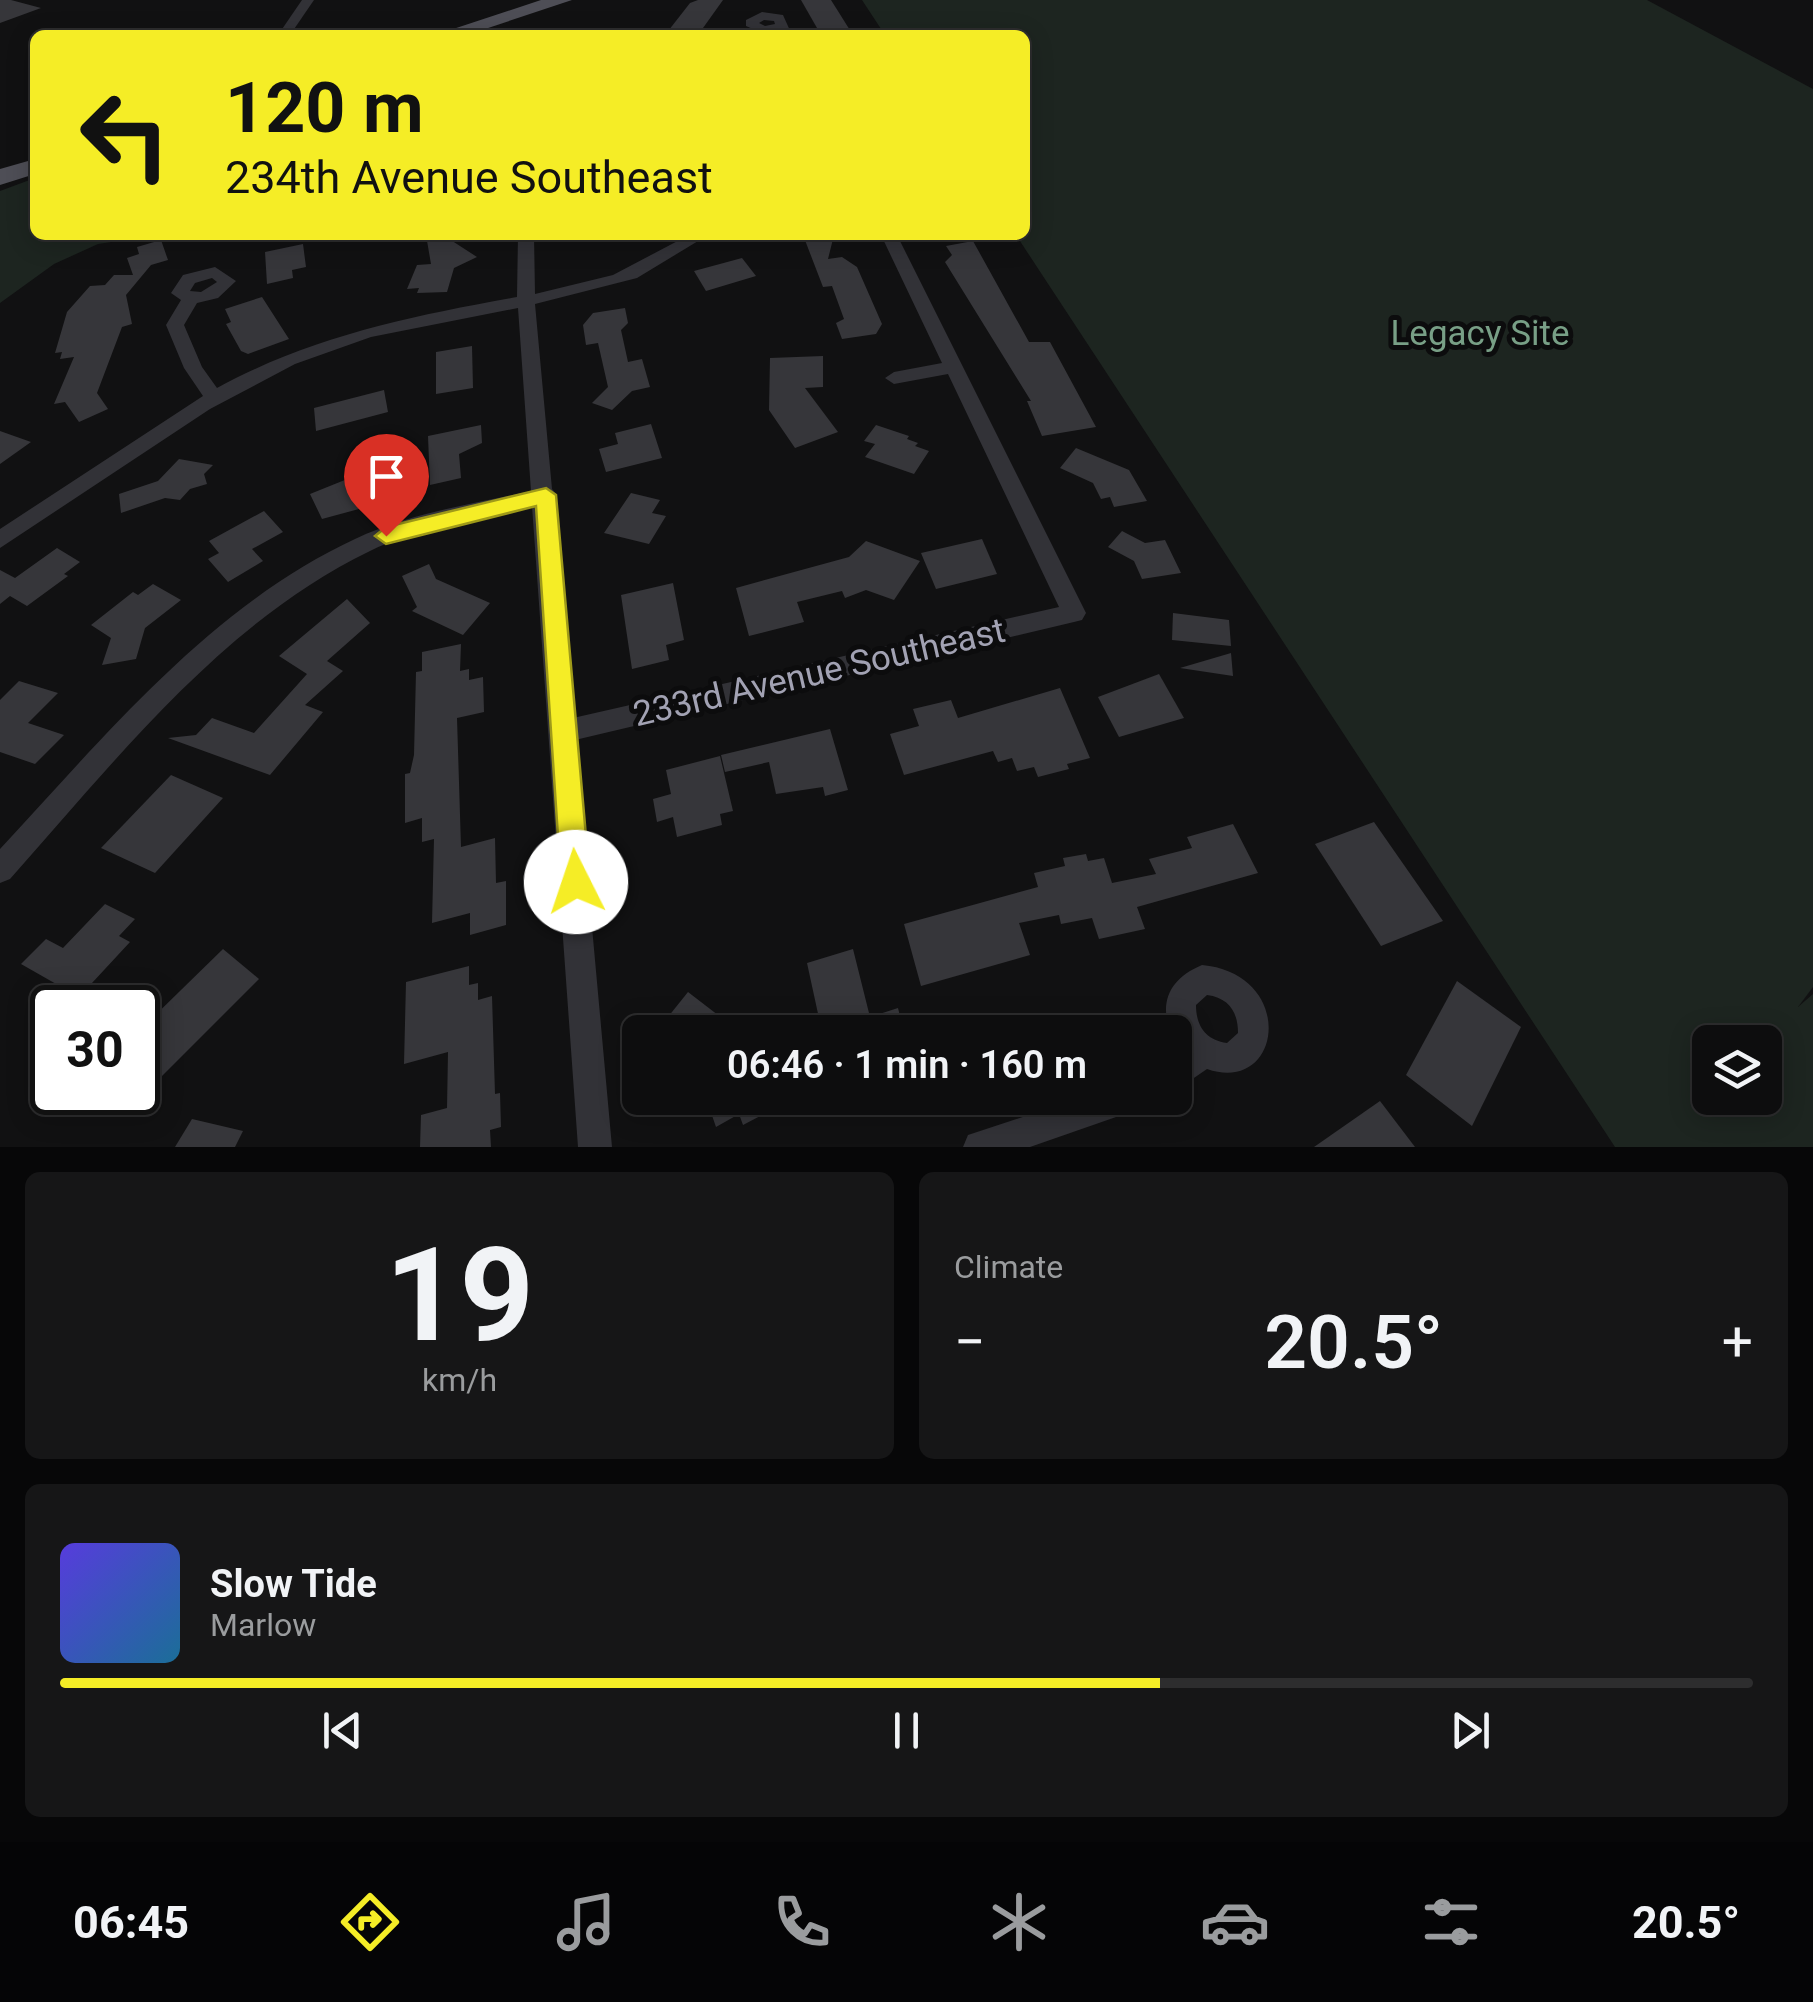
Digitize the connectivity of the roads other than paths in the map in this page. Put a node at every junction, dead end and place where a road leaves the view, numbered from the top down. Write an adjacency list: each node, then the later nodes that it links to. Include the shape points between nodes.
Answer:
1 (308, 0): 3 (street)
2 (562, 0): 4 (main road)
3 (288, 29)
4 (462, 30)
5 (30, 168): 6 (main road)
6 (0, 177)
7 (526, 240): 11 (street)
8 (691, 240): 11 (street, via 605,283)
9 (891, 240): 12 (street)
10 (191, 298): 14 (street, via 174,325)
11 (526, 298): 14 (street, via 335,342); 15 (street)
12 (954, 367): 13 (street); 17 (street, 233rd Avenue Southeast, via 1074,613)
13 (894, 378)
14 (214, 400): 16 (street)
15 (546, 495): 17 (street); 18 (street, via 386,536 286,590 185,675)
16 (0, 540)
17 (564, 731): 22 (street)
18 (0, 869)
19 (1202, 1053): 20 (street)
20 (1192, 1061)
21 (1077, 1115): 23 (street)
22 (595, 1147)
23 (980, 1147)

